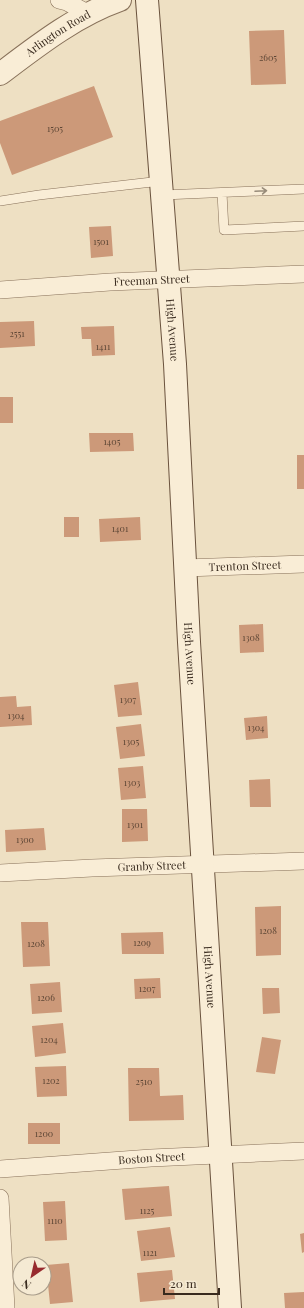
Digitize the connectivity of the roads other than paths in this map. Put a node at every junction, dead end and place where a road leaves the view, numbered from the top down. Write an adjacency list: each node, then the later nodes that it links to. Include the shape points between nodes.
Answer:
1 (59, 0): 4 (street)
2 (120, 0): 4 (main road, Arlington Road)
3 (147, 0): 6 (main road, High Avenue)
4 (89, 14): 5 (main road, Arlington Road, via 55,33)
5 (0, 74)
6 (162, 188): 8 (lane); 9 (lane, via 39,195); 12 (main road, High Avenue)
7 (304, 189): 8 (lane, one-way to 7)
8 (222, 192): 10 (lane, via 224,230)
9 (0, 201)
10 (304, 226)
11 (304, 274): 12 (street, Freeman Street)
12 (169, 280): 13 (street, Freeman Street); 15 (main road, High Avenue)
13 (0, 290)
14 (304, 564): 15 (street, Trenton Street)
15 (185, 568): 17 (main road, High Avenue)
16 (304, 860): 17 (street, Granby Street)
17 (203, 865): 18 (street, Granby Street); 20 (main road, High Avenue)
18 (0, 873)
19 (304, 1151): 20 (street, Boston Street)
20 (220, 1155): 21 (street, Boston Street); 24 (main road, High Avenue)
21 (0, 1169)
22 (0, 1198): 23 (street)
23 (6, 1308)
24 (230, 1308)

